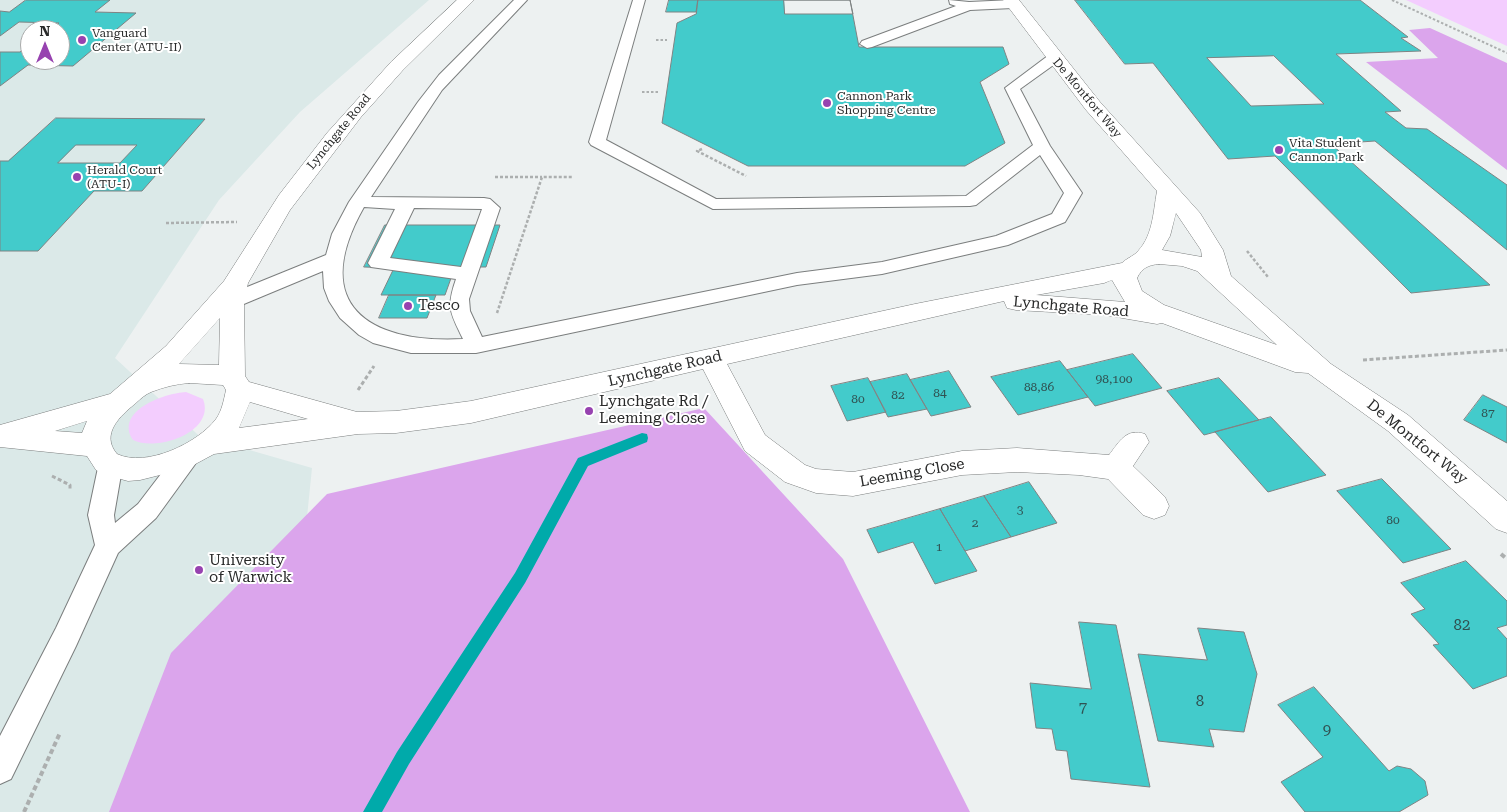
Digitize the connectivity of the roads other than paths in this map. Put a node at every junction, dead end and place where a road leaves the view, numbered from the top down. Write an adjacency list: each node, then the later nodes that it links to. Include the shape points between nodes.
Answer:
1 (466, 0): 17 (street, Lynchgate Road, via 387,76 336,133 284,203)
2 (521, 0): 11 (lane, via 474,46 416,112)
3 (639, 0): 9 (lane, via 597,142 713,204 970,201)
4 (952, 0): 6 (lane)
5 (1012, 2): 6 (lane); 8 (street, De Montfort Way)
6 (968, 6): 7 (lane)
7 (867, 44)
8 (1054, 58): 9 (lane, via 1012,88); 10 (street, De Montfort Way)
9 (1042, 146): 20 (lane, via 1073,193 1059,218 1001,241 882,268 797,279)
10 (1168, 192): 14 (street, via 1167,212 1158,239); 16 (street, De Montfort Way, via 1192,218 1212,250)
11 (358, 202): 12 (lane); 13 (lane)
12 (398, 203): 15 (lane, via 405,208 378,263); 15 (lane, via 484,203 491,208)
13 (334, 258): 17 (lane); 20 (lane, via 334,287 338,302 360,325 395,342 415,347)
14 (1136, 264): 16 (street, De Montfort Way, via 1159,256 1183,258 1206,266); 18 (street, Lynchgate Road, via 1104,275); 19 (street, De Montfort Way, via 1126,282 1130,294 1140,303)
15 (468, 274): 20 (lane, via 459,299 460,312)
16 (1224, 281): 19 (street, De Montfort Way, via 1232,299 1228,316 1213,321); 22 (street, De Montfort Way)
17 (234, 292): 23 (street, Lynchgate Road); 24 (street, Lynchgate Road)
18 (969, 301): 19 (street, Lynchgate Road, via 1062,304); 21 (street, Lynchgate Road)
19 (1180, 320): 22 (street, De Montfort Way)
20 (476, 346)
21 (711, 359): 25 (street, Lynchgate Road, via 472,412 396,422); 30 (street, Leeming Close, via 755,443 794,474 816,481 853,484 962,463 990,461 1079,463)
22 (1322, 371): 32 (street, De Montfort Way, via 1398,424)
23 (236, 383): 24 (street, Lynchgate Road, via 198,371 178,372); 25 (street, Lynchgate Road); 28 (street, Lynchgate Road, via 233,416 222,430)
24 (127, 395): 26 (street); 29 (street, Lynchgate Road, via 104,416 96,432)
25 (358, 423): 28 (street, Lynchgate Road)
26 (0, 436): 29 (street)
27 (1135, 442): 30 (street)
28 (197, 450): 29 (street, Lynchgate Road, via 164,465 139,469 118,467); 33 (lane, via 148,511)
29 (103, 455): 33 (lane, via 101,515)
30 (1116, 468): 31 (street)
31 (1154, 506)
32 (1507, 520)
33 (108, 545): 34 (lane, via 66,638)
34 (0, 768)

